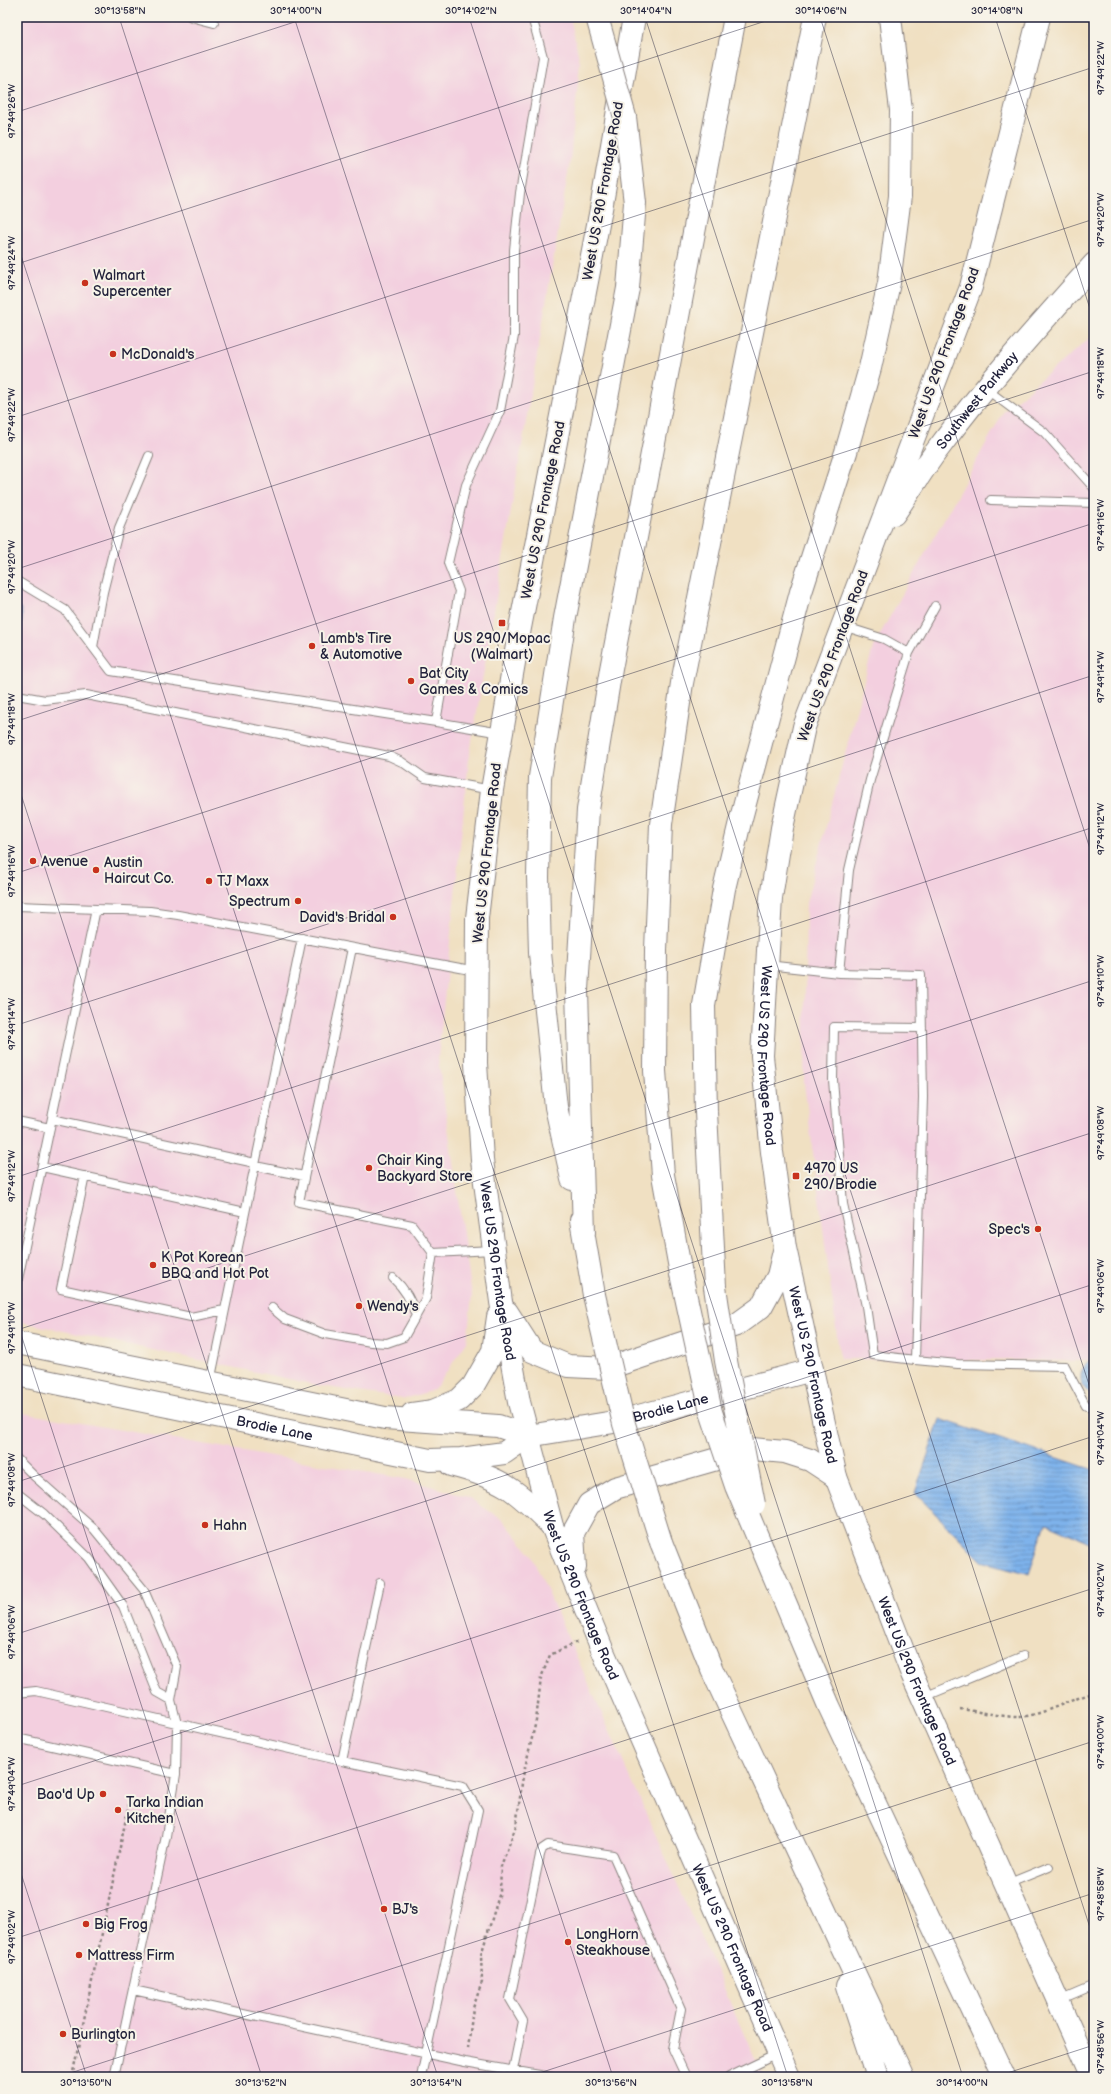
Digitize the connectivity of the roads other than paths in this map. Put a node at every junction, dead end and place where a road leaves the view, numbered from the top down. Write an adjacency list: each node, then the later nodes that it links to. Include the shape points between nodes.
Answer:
1 (191, 17): 9 (lane)
2 (532, 17): 23 (lane, via 543,56 520,193 514,250 514,336 500,411 466,485 448,563 459,591)
3 (597, 17): 41 (main road, bridge, via 625,117 635,203 628,288 564,618 540,777 538,877 540,953 556,1107)
4 (634, 17): 24 (main road, West US 290 Frontage Road)
5 (735, 17): 41 (main road, via 611,670 588,810 577,990)
6 (815, 17): 64 (main road, bridge, via 682,683 661,824 656,950 655,1071 663,1175 681,1274 712,1412 736,1486)
7 (890, 17): 64 (main road, bridge, via 901,110 900,196 889,283 870,368 801,592 739,826 724,889 704,1005 706,1112 715,1287 726,1361)
8 (1039, 17): 16 (main road, West US 290 Frontage Road, via 971,287)
9 (214, 23)
10 (1094, 264): 11 (main road, Southwest Parkway, via 1024,341)
11 (986, 389): 13 (lane, via 1044,432); 16 (main road, Southwest Parkway, via 937,450)
12 (149, 456): 20 (lane, via 119,528)
13 (1094, 488)
14 (991, 500): 15 (lane)
15 (1094, 503)
16 (872, 547): 19 (main road, West US 290 Frontage Road)
17 (17, 582): 20 (lane, via 65,610)
18 (934, 606): 21 (lane)
19 (842, 626): 21 (lane, via 884,639); 30 (main road, West US 290 Frontage Road, via 804,727 782,828 771,898)
20 (93, 647): 23 (lane, via 111,670)
21 (909, 653): 32 (lane, via 870,780 853,855)
22 (17, 695): 25 (lane, via 45,700 86,694 389,756 425,778)
23 (436, 722): 24 (lane)
24 (502, 733): 25 (main road, West US 290 Frontage Road)
25 (492, 790): 31 (main road, West US 290 Frontage Road, via 477,918)
26 (17, 906): 27 (lane)
27 (96, 909): 28 (lane, via 150,911); 35 (lane)
28 (302, 938): 29 (lane); 36 (lane)
29 (352, 948): 31 (lane); 39 (lane)
30 (766, 965): 32 (lane); 42 (main road, West US 290 Frontage Road, via 762,1056)
31 (476, 971): 43 (main road, West US 290 Frontage Road, via 476,1063 482,1160)
32 (839, 973): 33 (lane, via 921,975)
33 (922, 1028): 52 (lane); 52 (lane, via 834,1027 833,1080 843,1204 866,1306 873,1355)
34 (17, 1121): 35 (lane)
35 (51, 1124): 36 (lane); 37 (lane)
36 (255, 1164): 39 (lane); 40 (lane)
37 (42, 1167): 38 (lane); 46 (lane)
38 (85, 1176): 40 (lane); 49 (lane, via 61,1289 191,1317)
39 (304, 1176): 44 (lane, via 298,1202 412,1225)
40 (245, 1212): 49 (lane)
41 (584, 1233): 77 (main road, bridge, via 594,1295 624,1424 661,1542 712,1670)
42 (785, 1248): 47 (main road, via 778,1276 762,1307 736,1325 608,1368 568,1366 532,1351); 53 (main road, West US 290 Frontage Road)
43 (494, 1250): 44 (lane); 47 (main road, West US 290 Frontage Road)
44 (432, 1253): 50 (lane, via 426,1298)
45 (393, 1278): 50 (lane, via 403,1287)
46 (17, 1284)
47 (500, 1302): 57 (main road, via 493,1351 473,1386 462,1397 433,1411); 58 (main road, West US 290 Frontage Road)
48 (272, 1308): 50 (lane, via 285,1319 325,1334 387,1343 404,1337)
49 (224, 1310): 55 (lane)
50 (416, 1316)
51 (17, 1343): 55 (main road, Brodie Lane)
52 (915, 1360): 56 (lane, via 958,1364 1065,1366 1086,1406)
53 (812, 1370): 58 (main road, Brodie Lane, via 620,1421); 61 (main road, West US 290 Frontage Road)
54 (18, 1378): 60 (main road, Brodie Lane)
55 (210, 1382): 57 (main road, Brodie Lane)
56 (1094, 1406)
57 (385, 1418): 58 (main road, Brodie Lane, via 498,1426)
58 (528, 1436): 60 (main road, Brodie Lane, via 504,1453); 63 (main road, West US 290 Frontage Road)
59 (17, 1458): 70 (lane, via 94,1530 144,1590 177,1667)
60 (430, 1460): 63 (main road, via 477,1472 506,1484)
61 (836, 1478): 66 (main road, via 810,1460 785,1452 752,1449 615,1488 589,1504 573,1533); 69 (main road, West US 290 Frontage Road, via 881,1597)
62 (17, 1493): 70 (lane, via 44,1514 89,1558 123,1606 157,1692)
63 (552, 1526): 66 (main road, West US 290 Frontage Road)
64 (763, 1550): 92 (main road, via 829,1706)
65 (380, 1583): 73 (lane)
66 (575, 1585): 82 (main road, West US 290 Frontage Road)
67 (1023, 1656): 69 (lane)
68 (17, 1694): 71 (lane, via 36,1691)
69 (923, 1697): 76 (main road, West US 290 Frontage Road)
70 (171, 1700): 71 (lane)
71 (178, 1724): 73 (lane); 74 (lane)
72 (17, 1736): 74 (lane)
73 (342, 1761): 81 (lane, via 463,1786 478,1810)
74 (176, 1774): 79 (lane, via 166,1836)
75 (1049, 1867): 76 (lane)
76 (1007, 1884): 80 (main road, West US 290 Frontage Road)
77 (823, 1908): 90 (main road); 91 (main road)
78 (1094, 1986): 80 (lane)
79 (133, 1990): 81 (lane); 84 (lane)
80 (1058, 2001): 93 (main road, West US 290 Frontage Road)
81 (426, 2053): 83 (lane); 85 (lane)
82 (779, 2053): 88 (lane); 89 (main road, West US 290 Frontage Road)
83 (513, 2070): 86 (lane); 87 (lane, via 524,2021 510,1999 540,1855 542,1849 548,1845 613,1855 681,2009 673,2049)
84 (114, 2077)
85 (421, 2077)
86 (551, 2077)
87 (686, 2077)
88 (729, 2077)
89 (789, 2077)
90 (877, 2077)
91 (903, 2077)
92 (1004, 2077)
93 (1092, 2077)

